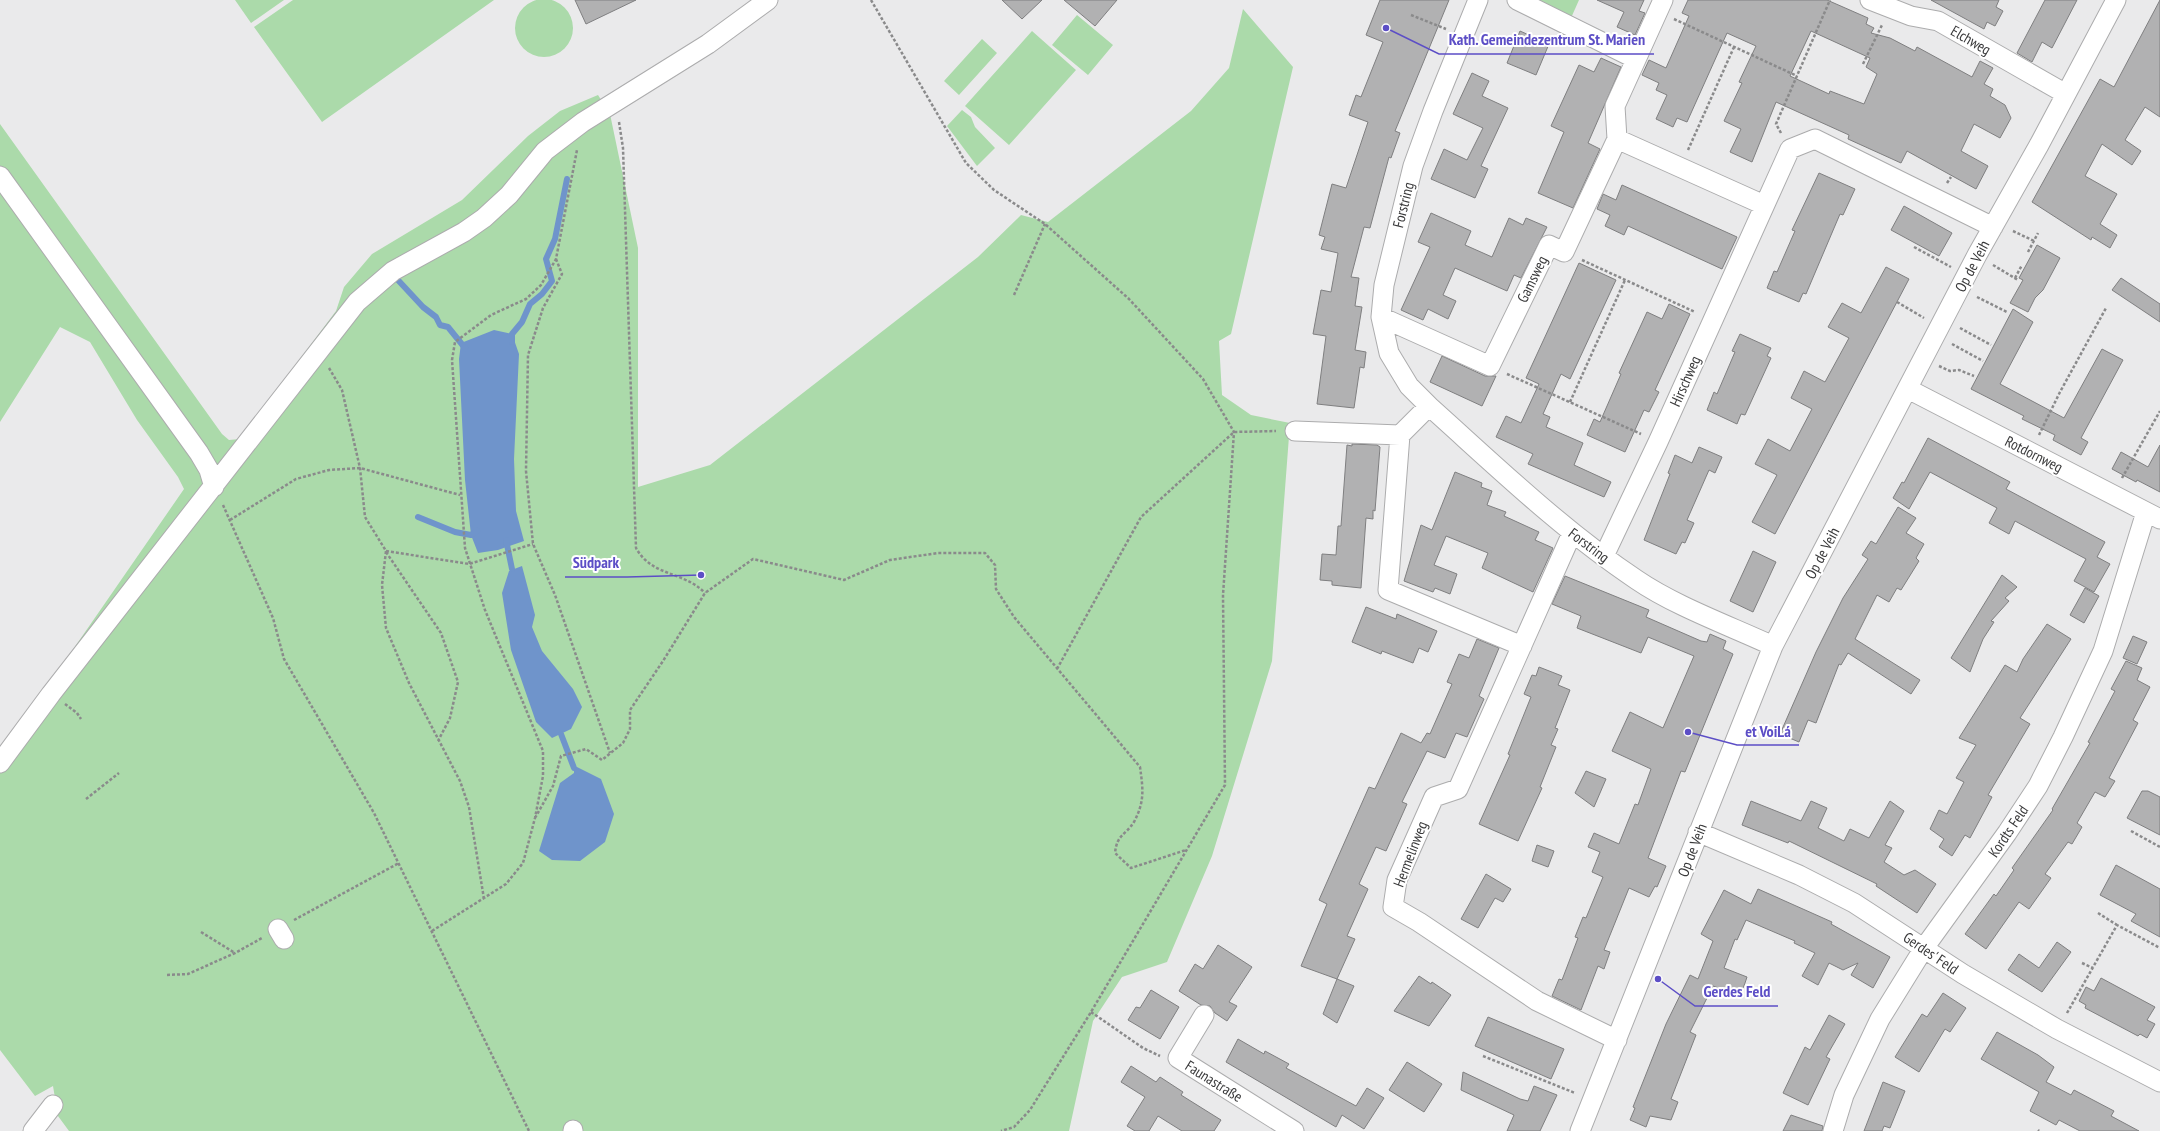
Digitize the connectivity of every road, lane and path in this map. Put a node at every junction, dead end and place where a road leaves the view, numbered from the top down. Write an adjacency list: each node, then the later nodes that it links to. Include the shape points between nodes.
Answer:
1 (768, 0): 17 (street, via 708,44)
2 (871, 0): 24 (path, via 966,163 994,190)
3 (1478, 0): 11 (street, Forstring)
4 (1517, 0): 13 (street)
5 (1830, 0): 15 (path)
6 (1870, 0): 9 (street, Elchweg)
7 (2116, 0): 16 (street, Op de Veih)
8 (1661, 6): 12 (path); 13 (street, Gamsweg)
9 (1890, 7): 14 (path); 16 (street, Elchweg, via 1911,16 1938,21)
10 (1411, 15): 11 (path)
11 (1463, 36): 42 (street, Forstring, via 1432,111 1413,166 1384,285)
12 (1734, 47): 15 (path); 21 (path)
13 (1636, 59): 19 (street, Gamsweg, via 1615,106)
14 (1863, 64)
15 (1797, 76): 20 (path, via 1776,124)
16 (2066, 94): 25 (street, Op de Veih)
17 (613, 104): 18 (street); 71 (path, via 623,148 636,548 642,558 657,568 696,584)
18 (583, 122): 32 (path); 46 (street, via 545,151 509,195 484,218 464,232 393,271 363,297)
19 (1617, 139): 21 (street); 29 (street, Gamsweg)
20 (1790, 149): 23 (street, Hirschweg); 25 (street, via 1815,139)
21 (1680, 167): 23 (street)
22 (0, 176): 62 (street, via 199,453)
23 (1764, 205): 43 (street, Hirschweg)
24 (1045, 224): 38 (path); 56 (path, via 1129,299 1203,380)
25 (1994, 224): 27 (path); 31 (street, Op de Veih)
26 (2038, 233): 27 (path)
27 (2034, 241): 30 (path)
28 (1914, 247): 37 (path)
29 (1564, 252): 35 (path); 49 (street, Gamsweg, via 1548,245)
30 (2028, 252)
31 (1977, 255): 34 (path); 37 (street, Op de Veih)
32 (556, 259): 63 (path, via 541,285 526,299 491,315 455,342 452,360); 67 (path, via 562,274 543,308 528,355 526,471)
33 (2022, 266): 34 (path)
34 (2015, 278): 36 (path)
35 (1625, 280): 43 (path); 52 (path)
36 (2018, 280)
37 (1963, 282): 41 (path); 44 (street, Op de Veih)
38 (1014, 295)
39 (1897, 302): 44 (path)
40 (2106, 308): 59 (path)
41 (2007, 312)
42 (1381, 317): 49 (street); 53 (street, Forstring, via 1395,365 1409,386)
43 (1712, 320): 58 (street, Hirschweg)
44 (1939, 327): 45 (path); 47 (street, Op de Veih); 48 (path)
45 (1991, 345)
46 (319, 350): 61 (path, via 342,390); 62 (street)
47 (1923, 358): 50 (path, via 1950,371 1959,370); 51 (street, Op de Veih)
48 (1983, 361)
49 (1490, 366): 52 (path)
50 (1974, 376)
51 (1908, 389): 59 (street, Rotdornweg); 73 (street, Op de Veih)
52 (1570, 402): 58 (path)
53 (1429, 406): 57 (street); 66 (street, Forstring)
54 (2160, 411): 60 (path)
55 (1295, 431): 56 (path); 57 (street)
56 (1234, 432): 74 (path, via 1141,517); 84 (path, via 1223,595 1225,786)
57 (1400, 434): 72 (street, via 1388,590)
58 (1658, 442): 69 (street, Hirschweg)
59 (2031, 452): 64 (street, Rotdornweg)
60 (2128, 467)
61 (360, 468): 63 (path); 65 (path, via 329,470 296,479); 68 (path, via 365,517)
62 (214, 487): 65 (path); 77 (street)
63 (460, 495): 70 (path)
64 (2153, 516): 90 (street, Kordts Feld, via 2103,651 2038,786)
65 (230, 520): 88 (path, via 273,618 284,659 374,813)
66 (1572, 532): 69 (street, Forstring); 72 (street, Hermelinweg)
67 (533, 544): 70 (path); 76 (path, via 555,595)
68 (386, 551): 70 (path); 75 (path, via 382,585 386,628); 75 (path, via 441,633 458,682 450,718)
69 (1604, 556): 73 (street, Forstring, via 1670,598)
70 (469, 564): 80 (path, via 485,610 543,751 544,776)
71 (705, 593): 74 (path, via 753,559 844,580 890,560 938,553 986,553 995,565 996,589 1014,617); 76 (path, via 630,710 630,728 623,743)
72 (1522, 646): 98 (street, Hermelinweg, via 1458,789 1434,797 1397,880 1393,907 1537,1001)
73 (1773, 646): 82 (street, Op de Veih)
74 (1057, 669): 84 (path, via 1140,767 1144,797 1133,822 1116,842 1115,853 1132,868)
75 (438, 742): 85 (path, via 460,781 469,807)
76 (610, 754): 80 (path, via 602,760 586,749 561,756 553,786)
77 (0, 763)
78 (119, 773): 79 (path)
79 (86, 799)
80 (535, 818): 85 (path, via 523,863 506,884)
81 (2131, 831): 83 (path)
82 (1698, 832): 90 (street, Gerdes' Feld, via 1799,875 1854,903); 98 (street, Op de Veih)
83 (2160, 847)
84 (1186, 850): 95 (path)
85 (484, 899): 88 (path)
86 (2098, 913): 87 (path)
87 (2117, 925): 91 (path); 94 (path)
88 (432, 931): 105 (path)
89 (201, 932): 92 (path)
90 (1924, 948): 97 (street, Gerdes' Feld); 109 (street, Kordts Feld, via 1880,1019 1861,1056)
91 (2160, 948)
92 (235, 953)
93 (2082, 963): 94 (path)
94 (2094, 968): 97 (path)
95 (1091, 1012): 100 (path, via 1143,1048 1163,1058); 106 (path, via 1030,1110 1014,1128)
96 (1204, 1015): 100 (street, Faunastraße)
97 (2057, 1029): 101 (street, Gerdes' Feld)
98 (1616, 1040): 102 (street, Op de Veih)
99 (1483, 1056): 102 (path)
100 (1178, 1058): 107 (street, Faunastraße)
101 (2160, 1082)
102 (1592, 1100): 108 (street, Op de Veih)
103 (52, 1105): 104 (street)
104 (33, 1131)
105 (529, 1131)
106 (1001, 1131)
107 (1294, 1131)
108 (1580, 1131)
109 (1832, 1131)

